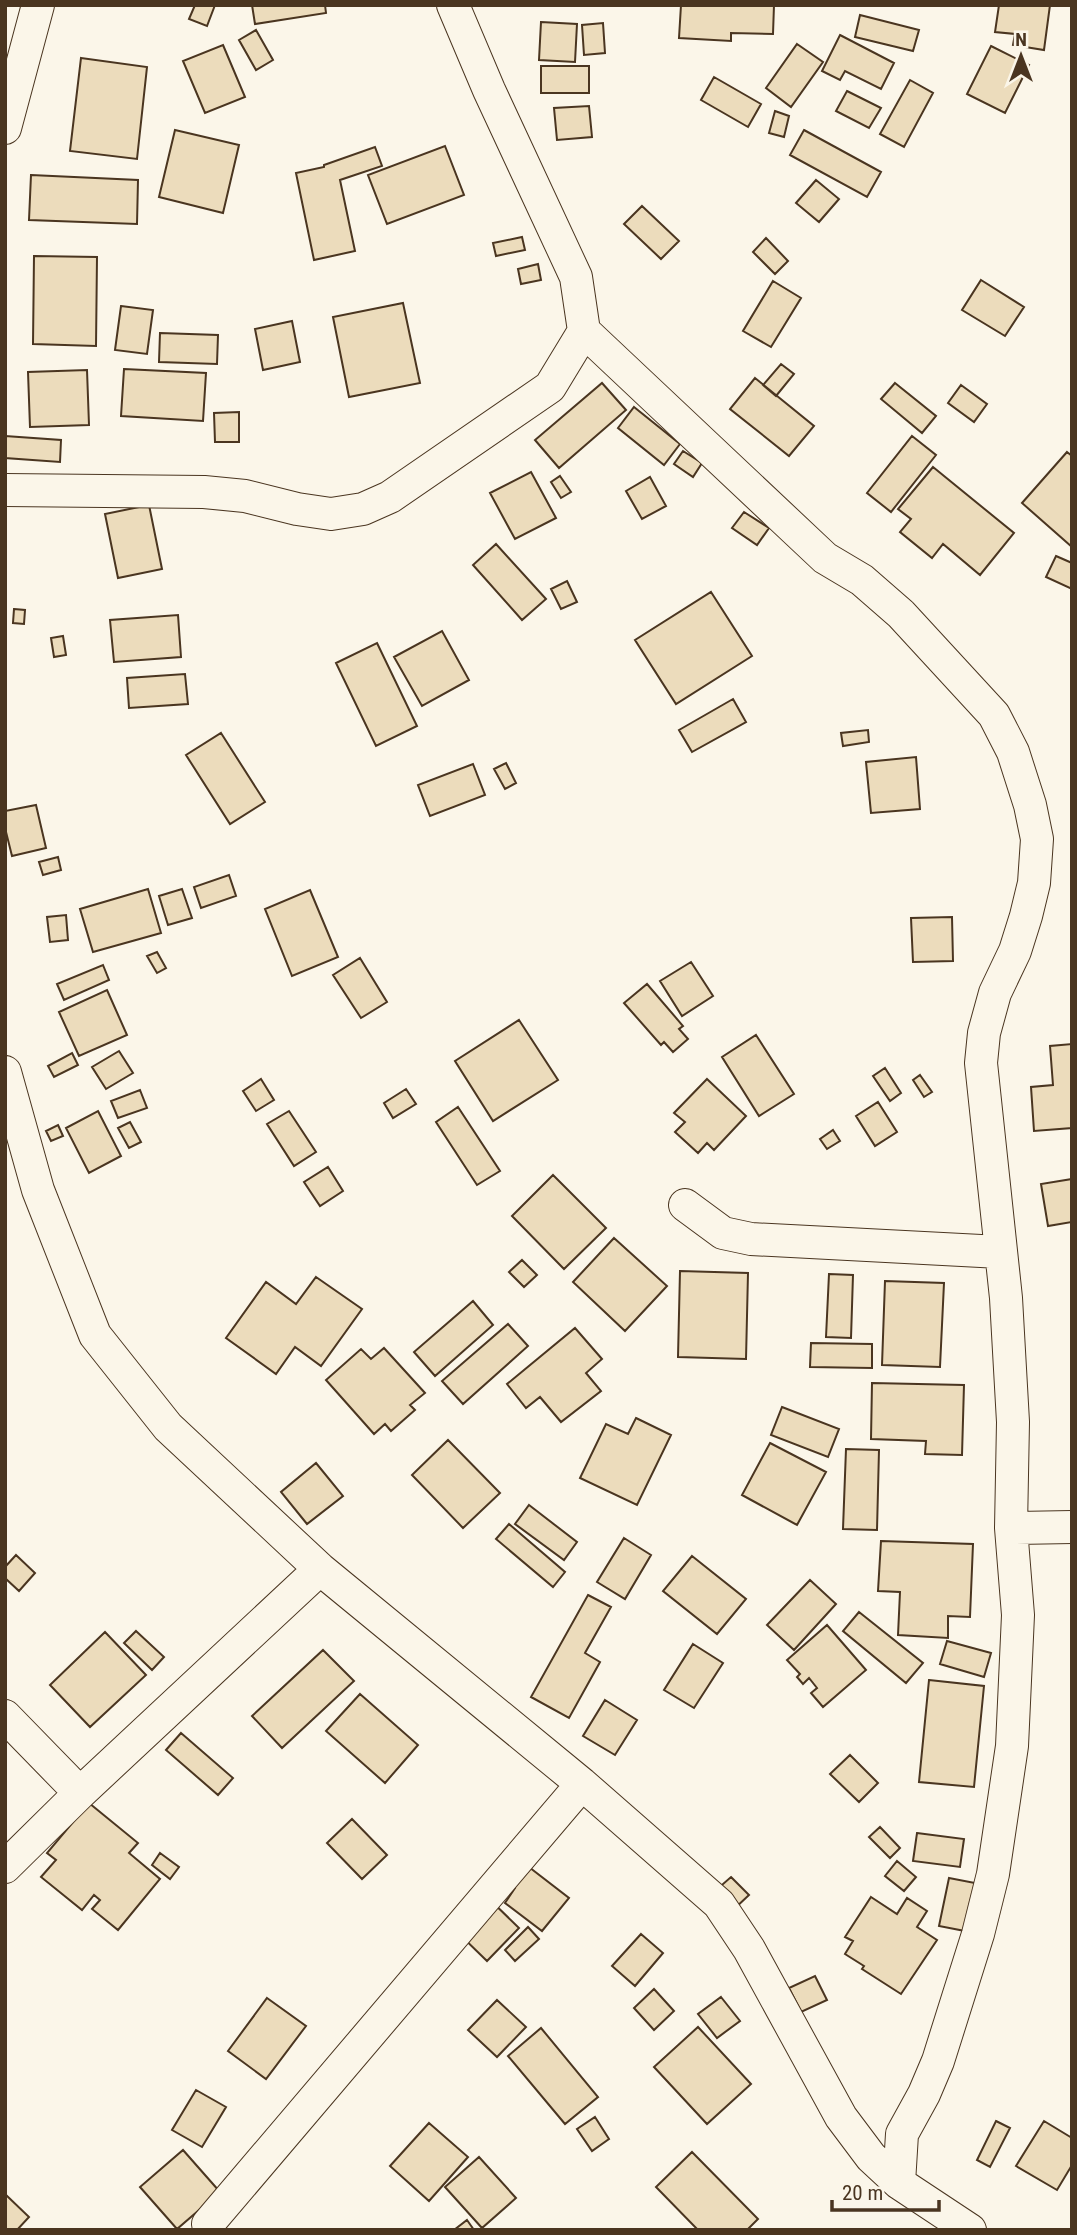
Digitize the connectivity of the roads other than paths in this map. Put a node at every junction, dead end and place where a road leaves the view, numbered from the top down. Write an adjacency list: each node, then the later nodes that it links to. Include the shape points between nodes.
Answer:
1 (38, 5): 3 (street)
2 (453, 5): 4 (street, via 576,277)
3 (5, 128)
4 (584, 331): 5 (street, via 550,387 390,497 363,509 331,514 204,492); 8 (street, via 825,558 862,580 901,614 994,715 1013,752 1037,839 1026,916 995,993 981,1063)
5 (5, 490)
6 (5, 1072): 11 (street, via 38,1190 95,1335 168,1427)
7 (685, 1205): 8 (street, via 723,1233 751,1239)
8 (1000, 1252): 10 (street, via 1013,1422)
9 (1072, 1527): 10 (street)
10 (1011, 1528): 16 (street, via 1018,1615 1015,1699 995,1862 938,2062 902,2134)
11 (320, 1569): 13 (street); 14 (street)
12 (5, 1716): 14 (street)
13 (582, 1784): 16 (street, via 719,1904 749,1949 841,2117 871,2157); 17 (street)
14 (80, 1793): 15 (street)
15 (5, 1867)
16 (899, 2183): 18 (street)
17 (208, 2224)
18 (970, 2230)

